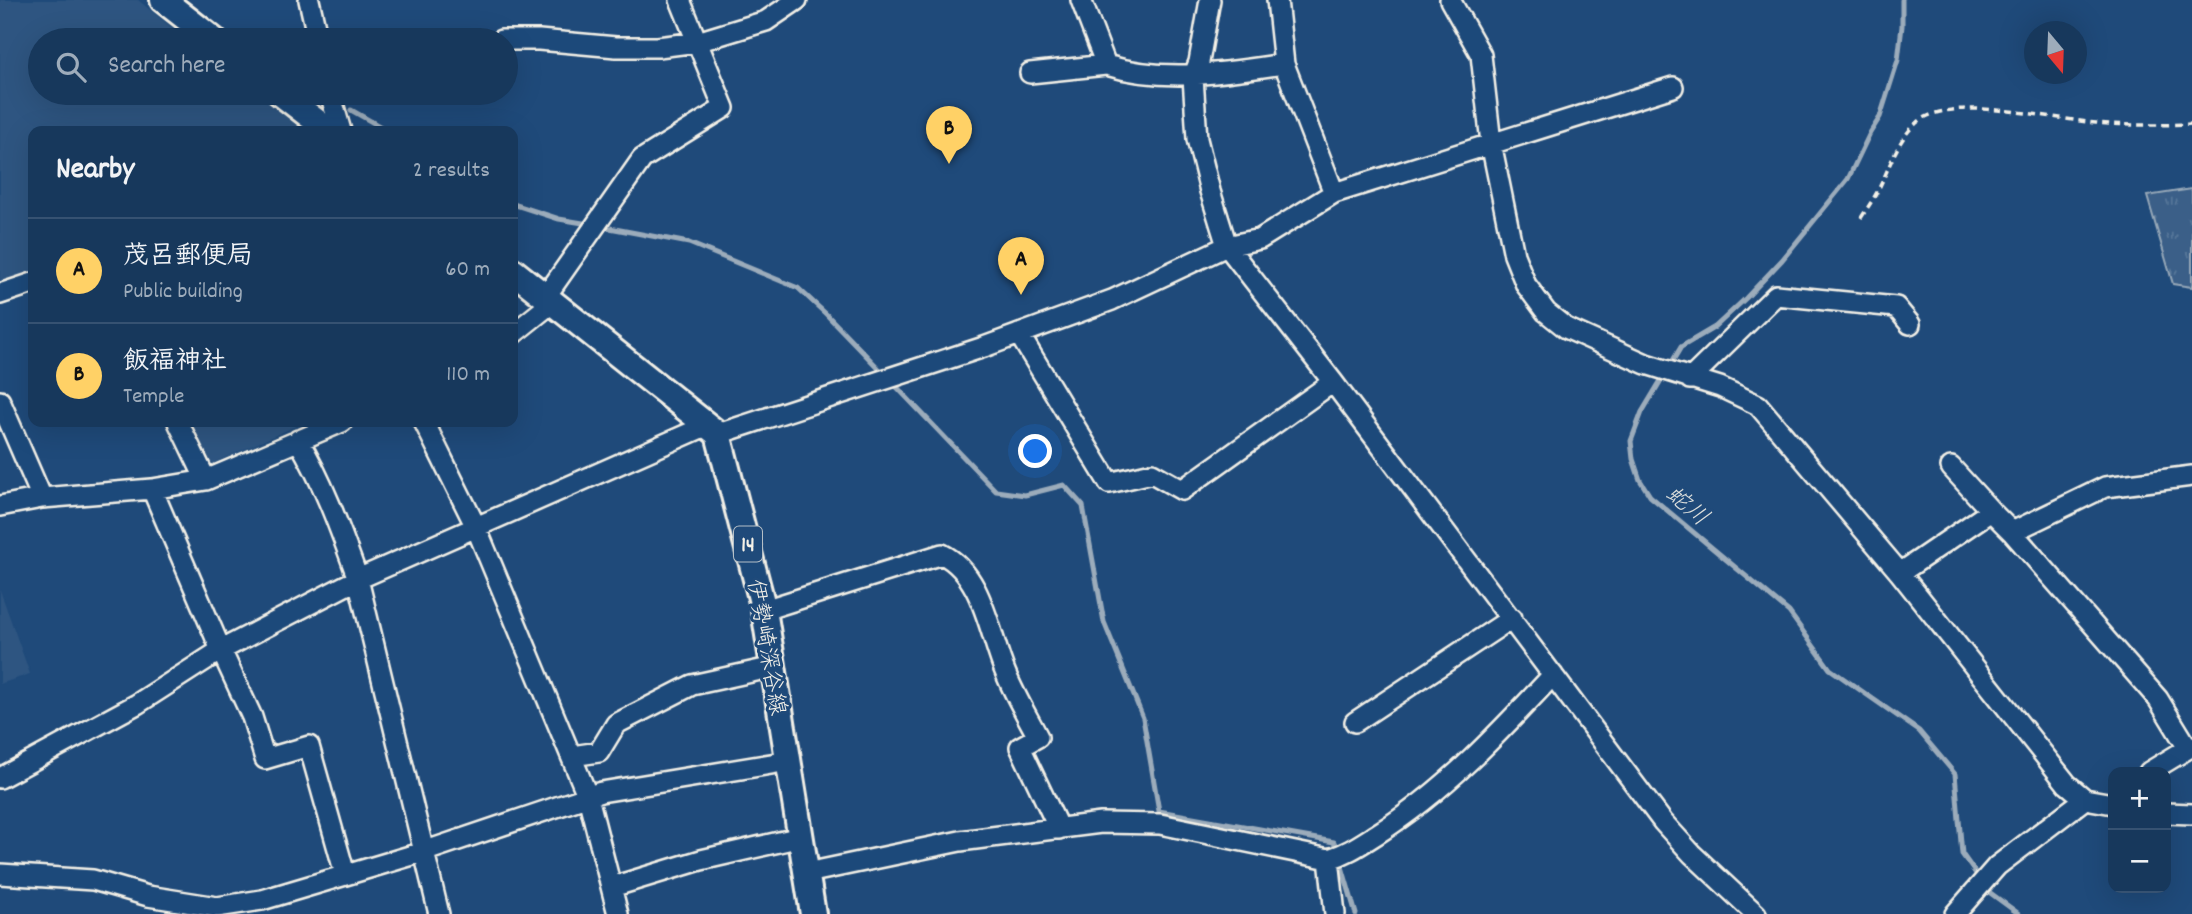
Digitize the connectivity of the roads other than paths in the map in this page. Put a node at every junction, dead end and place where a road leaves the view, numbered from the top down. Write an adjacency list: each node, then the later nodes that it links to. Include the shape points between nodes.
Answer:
1 (163, 0): 9 (main road)
2 (309, 0): 10 (street)
3 (680, 0): 12 (street)
4 (797, 0): 12 (street, via 766,21)
5 (1081, 0): 14 (street)
6 (1210, 0): 16 (street)
7 (1277, 0): 13 (street)
8 (1450, 0): 22 (street, via 1481,55)
9 (199, 28)
10 (315, 28)
11 (518, 39): 12 (street, via 630,47)
12 (697, 42): 28 (street, via 724,108 642,159)
13 (1284, 64): 16 (street); 23 (street)
14 (1106, 65): 15 (street); 16 (street, via 1123,71)
15 (1030, 73)
16 (1193, 77): 24 (street, via 1197,139)
17 (1673, 87): 22 (street)
18 (295, 105): 20 (main road)
19 (333, 105): 21 (street)
20 (323, 126)
21 (340, 126)
22 (1491, 143): 23 (street); 32 (street, via 1514,255 1526,285 1546,312 1566,328)
23 (1334, 193): 24 (street, via 1260,239)
24 (1227, 246): 31 (street, via 1112,300); 33 (street)
25 (518, 275): 28 (main road)
26 (28, 285): 27 (street)
27 (0, 294)
28 (550, 299): 30 (street); 38 (main road)
29 (1910, 324): 32 (street, via 1896,307 1776,295)
30 (518, 329)
31 (1019, 334): 33 (street, via 1109,483 1152,473 1182,490); 38 (street)
32 (1690, 379): 49 (street, via 1758,405)
33 (1333, 383): 52 (street)
34 (0, 401): 44 (street)
35 (180, 427): 42 (street)
36 (330, 427): 39 (street)
37 (426, 427): 47 (street)
38 (713, 429): 47 (street); 51 (main road, 伊勢崎深谷線 / 14)
39 (298, 440): 42 (street); 50 (street)
40 (1951, 467): 46 (street)
41 (2192, 476): 48 (street, via 2105,487)
42 (206, 480): 43 (street)
43 (152, 489): 44 (street); 53 (street)
44 (42, 498): 45 (street)
45 (0, 506)
46 (1991, 510): 48 (street); 49 (street)
47 (476, 527): 50 (street); 58 (street)
48 (2012, 532): 57 (street, via 2158,699)
49 (1900, 573): 63 (street, via 2067,784)
50 (358, 579): 53 (street); 68 (street)
51 (764, 610): 54 (main road, 伊勢崎深谷線 / 14); 66 (street, via 942,554 951,558 974,585 1006,676 1038,737 1020,747)
52 (1512, 618): 55 (street); 56 (street)
53 (221, 650): 61 (street, via 137,704); 72 (street, via 265,758 309,746)
54 (774, 667): 58 (street, via 692,685 616,724 600,752); 59 (main road, 伊勢崎深谷線 / 14)
55 (1553, 675): 69 (street, via 1478,755 1408,815); 78 (street, via 1663,822)
56 (1355, 722)
57 (2190, 747): 60 (street)
58 (572, 756): 62 (street)
59 (789, 761): 62 (street); 67 (main road, 伊勢崎深谷線 / 14)
60 (2157, 767)
61 (0, 778)
62 (589, 797): 68 (street); 73 (street)
63 (2103, 800): 79 (street, via 1997,866)
64 (2171, 813): 65 (street)
65 (2192, 814)
66 (1059, 829): 69 (street, via 1101,823 1160,824); 70 (street, via 960,841)
67 (801, 837): 70 (main road, 伊勢崎深谷線 / 14); 73 (street)
68 (423, 852): 72 (street); 74 (street)
69 (1329, 859): 77 (street)
70 (807, 873): 76 (main road, 伊勢崎深谷線 / 14)
71 (0, 874): 72 (street, via 93,880 148,896 217,906 262,900)
72 (345, 874)
73 (612, 887): 75 (street)
74 (439, 914)
75 (618, 914)
76 (813, 914)
77 (1335, 914)
78 (1756, 914)
79 (1955, 914)

